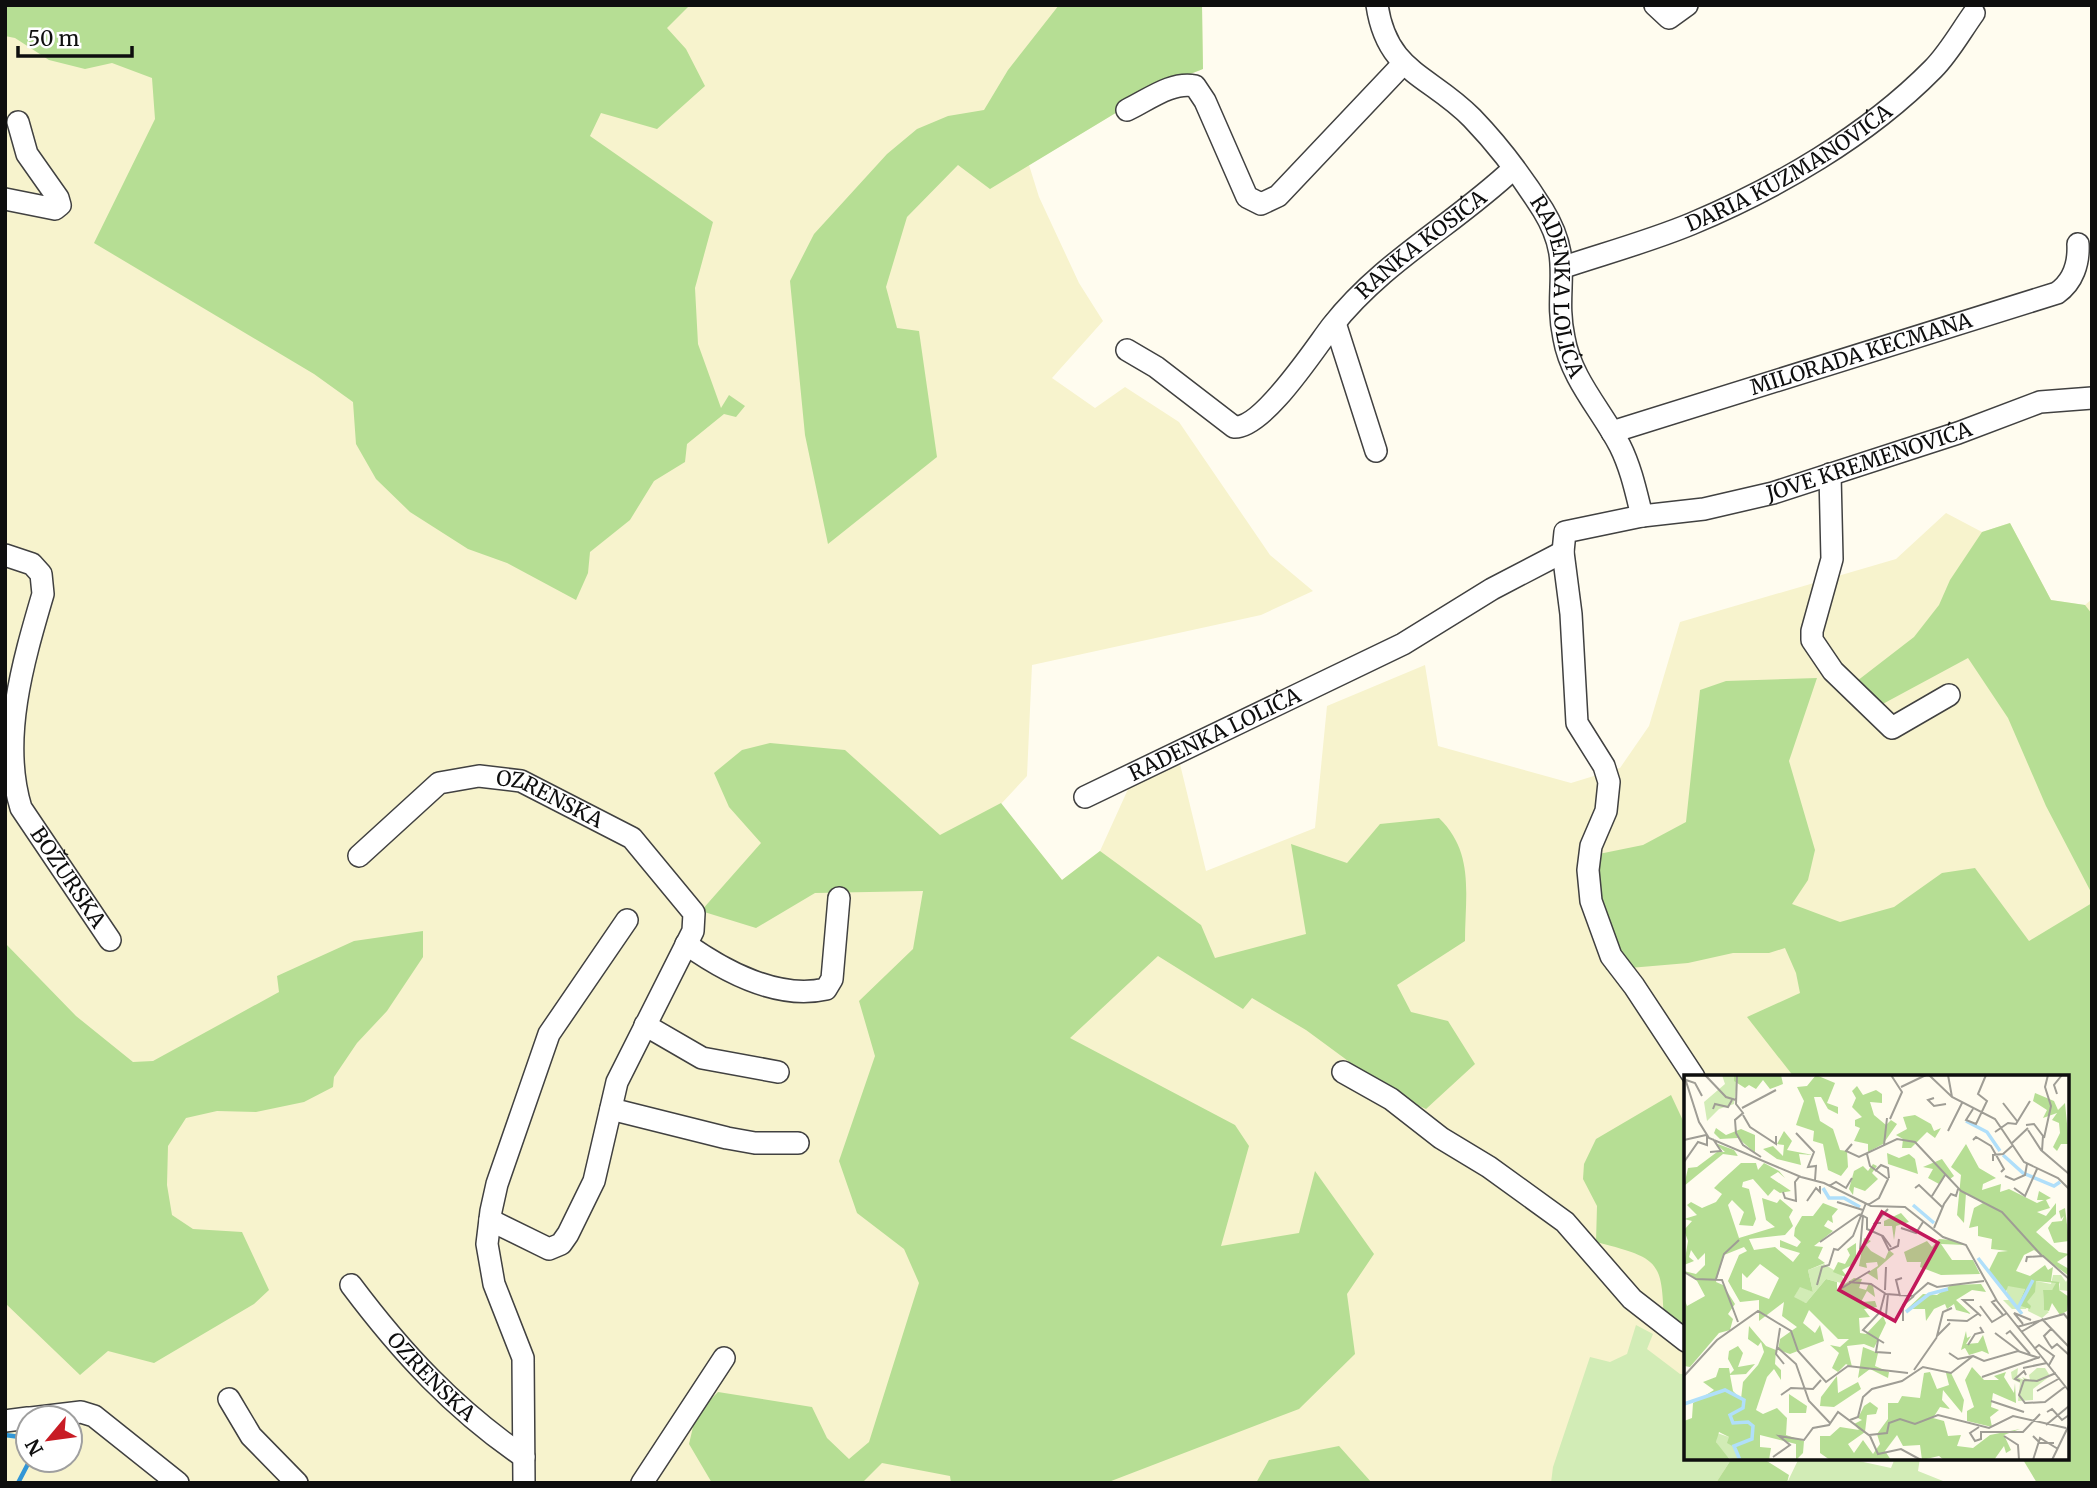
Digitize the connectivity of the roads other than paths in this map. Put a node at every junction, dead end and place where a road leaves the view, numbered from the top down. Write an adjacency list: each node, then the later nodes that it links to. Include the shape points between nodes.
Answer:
1 (1377, 5): 5 (street, RADENKA LOLIĆA, via 1387,41)
2 (1655, 5): 3 (street, via 1669,18)
3 (1687, 5)
4 (1975, 13): 11 (street, DARIA KUZMANOVIĆA, via 1935,67 1851,136 1710,216)
5 (1402, 65): 6 (street, via 1278,195 1261,204 1247,197 1195,86 1173,87); 8 (street, RADENKA LOLIĆA, via 1472,118)
6 (1127, 110)
7 (18, 122): 9 (street, via 27,154 60,205 55,209)
8 (1513, 169): 11 (street, RADENKA LOLIĆA, via 1554,229); 12 (street, RANKA KOSIĆA, via 1485,196 1380,274)
9 (5, 200)
10 (2078, 244): 15 (street, MILORADA KECMANA, via 2076,267 2057,293)
11 (1564, 267): 15 (street, RADENKA LOLIĆA, via 1566,347 1586,392)
12 (1335, 323): 13 (street, RANKA KOSIĆA, via 1279,396 1238,427); 16 (street)
13 (1127, 350)
14 (2092, 398): 17 (street, JOVE KREMENOVIĆA, via 2040,402)
15 (1612, 432): 18 (street, RADENKA LOLIĆA, via 1632,474)
16 (1376, 451)
17 (1830, 474): 18 (street, JOVE KREMENOVIĆA, via 1739,501); 21 (street, via 1832,559 1812,631 1816,649 1892,728)
18 (1642, 516): 19 (street, via 1569,529 1562,536)
19 (1563, 552): 22 (street, RADENKA LOLIĆA, via 1403,644); 31 (street, via 1577,723 1609,782 1606,811 1589,856 1591,901 1611,956)
20 (5, 555): 26 (street, BOŽURSKA, via 32,564 44,583 8,729 6,752 12,789)
21 (1949, 695)
22 (1085, 797)
23 (359, 856): 27 (street, OZRENSKA, via 439,783 480,776 521,781 632,838 694,913 693,932)
24 (839, 898): 27 (street, via 832,979 826,989 742,979)
25 (627, 920): 34 (street, via 550,1034 497,1184)
26 (110, 940)
27 (686, 944): 28 (street, OZRENSKA)
28 (645, 1025): 29 (street, via 702,1058); 32 (street, OZRENSKA, via 617,1082)
29 (778, 1072)
30 (1343, 1072): 36 (street, via 1391,1099 1565,1222 1632,1299)
31 (1693, 1075)
32 (611, 1109): 33 (street, via 727,1138); 34 (street, OZRENSKA, via 594,1181 561,1244 549,1249)
33 (798, 1143)
34 (490, 1220): 40 (street, via 487,1244 494,1284 523,1358)
35 (351, 1285): 40 (street, OZRENSKA, via 416,1366 480,1427)
36 (1684, 1339)
37 (724, 1358): 44 (street)
38 (229, 1399): 42 (street, via 251,1436)
39 (84, 1413): 41 (street, via 94,1416)
40 (524, 1457): 43 (street)
41 (178, 1483)
42 (297, 1483)
43 (524, 1483)
44 (642, 1483)

